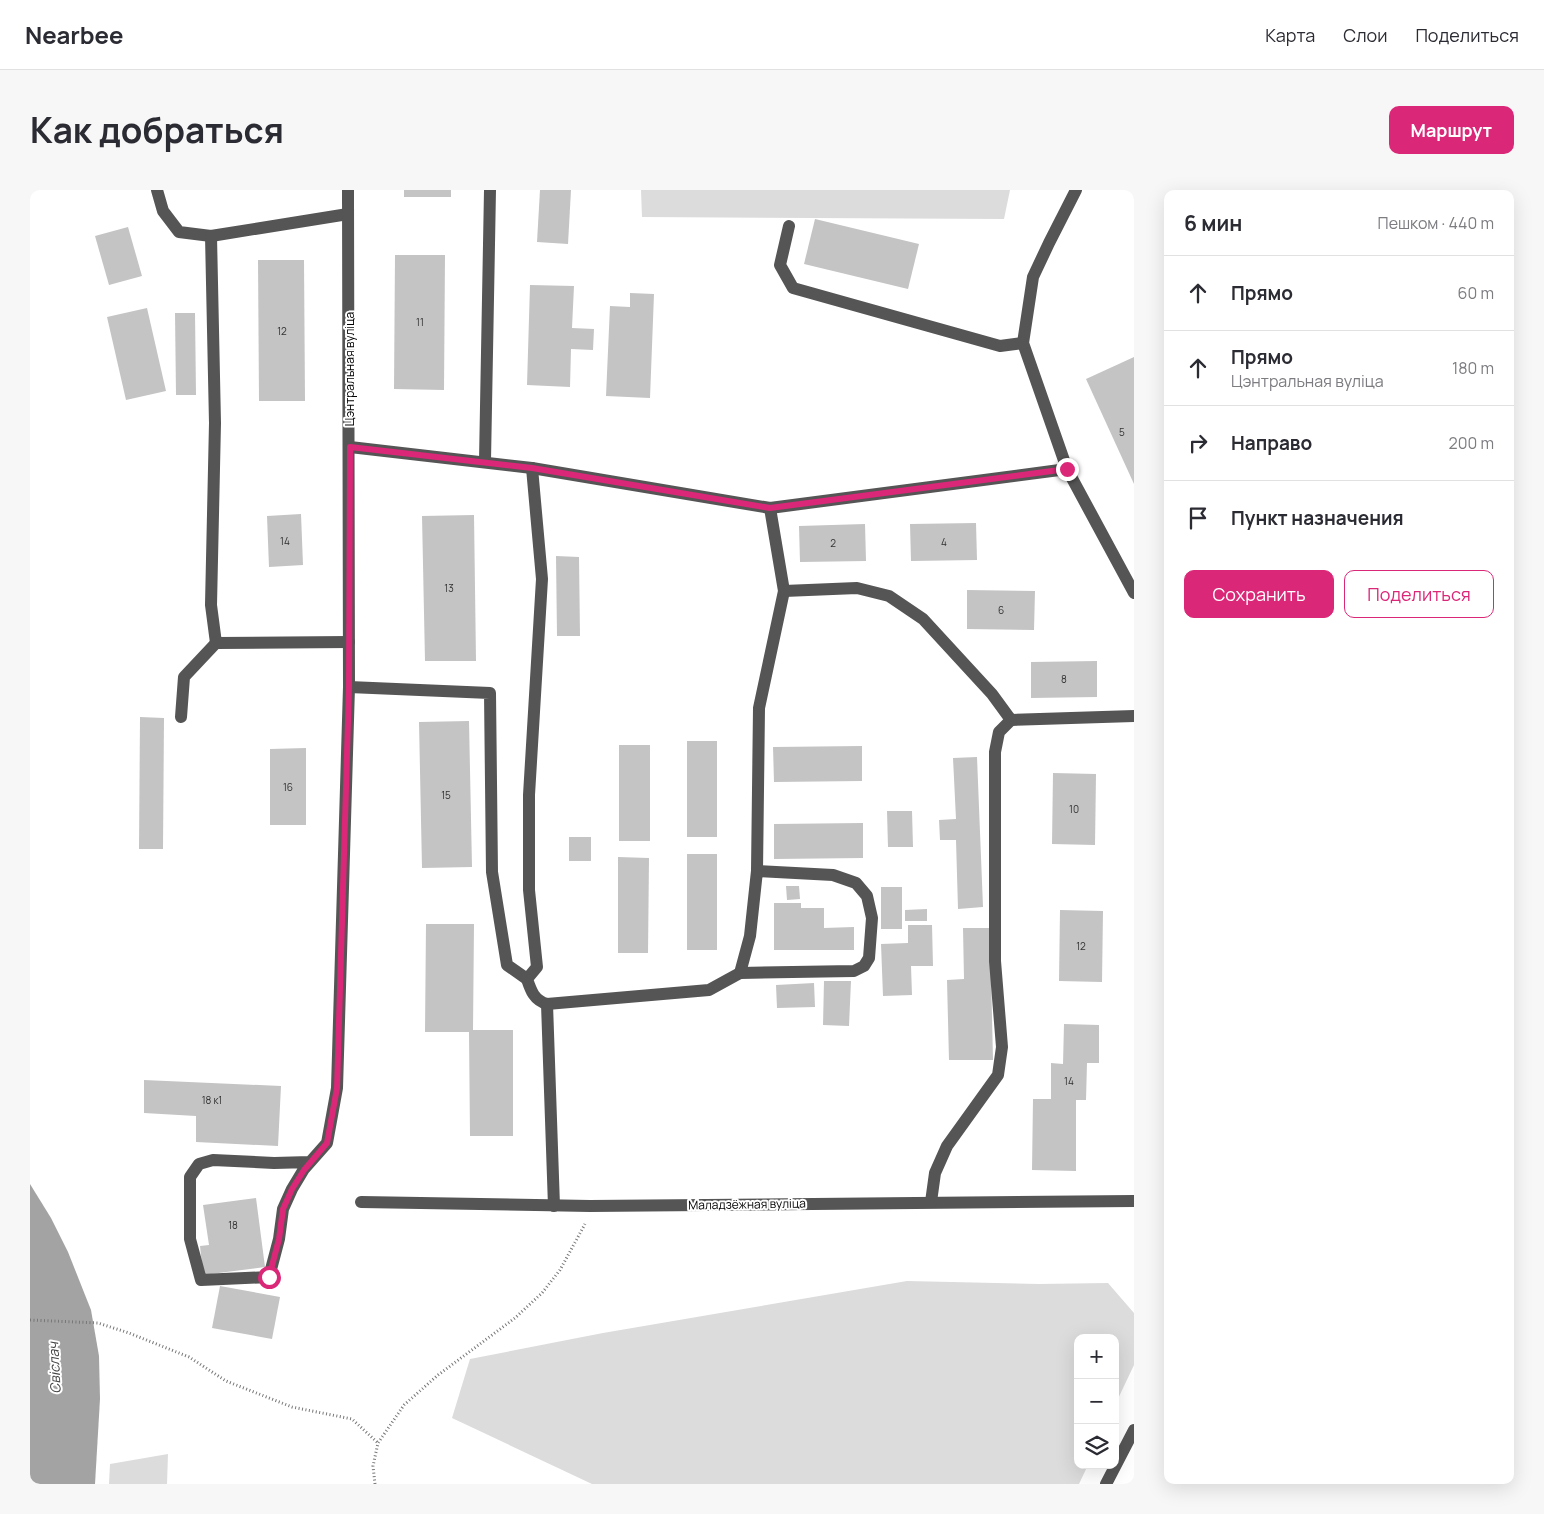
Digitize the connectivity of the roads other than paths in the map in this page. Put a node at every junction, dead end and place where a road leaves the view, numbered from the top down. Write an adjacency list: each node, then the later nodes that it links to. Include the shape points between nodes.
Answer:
1 (157, 190): 7 (street, via 163,211 179,232)
2 (348, 190): 5 (street, Цэнтральная вуліца)
3 (490, 190): 10 (street)
4 (1076, 190): 8 (street, via 1033,278)
5 (348, 214): 7 (street); 9 (street, Цэнтральная вуліца)
6 (789, 226): 8 (street, via 780,265 794,288 1000,346)
7 (211, 236): 17 (street, via 215,424 211,604)
8 (1023, 343): 12 (street)
9 (350, 447): 10 (street); 16 (street, Цэнтральная вуліца)
10 (485, 461): 11 (street)
11 (532, 468): 13 (street); 24 (street, via 542,579 529,814 529,890 537,967)
12 (1067, 469): 13 (street); 15 (street)
13 (770, 508): 14 (street)
14 (784, 591): 21 (street, via 857,588 889,596 923,619 992,694); 22 (street, via 759,708)
15 (1134, 593)
16 (349, 642): 17 (street); 18 (street, Цэнтральная вуліца)
17 (216, 643): 20 (street, via 184,676)
18 (349, 687): 24 (street, via 490,693 492,872 507,965); 26 (street, Цэнтральная вуліца, via 337,1088 327,1143)
19 (1134, 716): 21 (street)
20 (181, 717)
21 (1010, 720): 29 (street, via 998,732 995,752 995,961 1002,1047 998,1074 947,1146 935,1173)
22 (757, 871): 23 (street, via 750,936); 23 (street, via 833,875 856,883 868,896 872,918 868,958 864,966 854,971)
23 (740, 973): 25 (street, via 709,990)
24 (527, 979): 25 (street, via 532,994)
25 (547, 1004): 30 (street)
26 (310, 1162): 26 (street, Цэнтральная вуліца, via 283,1209 269,1277 201,1280 190,1239 190,1177 199,1164 213,1160)
27 (1134, 1201): 29 (street, Маладзёжная вуліца)
28 (361, 1202): 30 (street, Маладзёжная вуліца)
29 (931, 1202): 30 (street, Маладзёжная вуліца)
30 (554, 1206)
31 (1134, 1430): 32 (street)
32 (1106, 1484)

